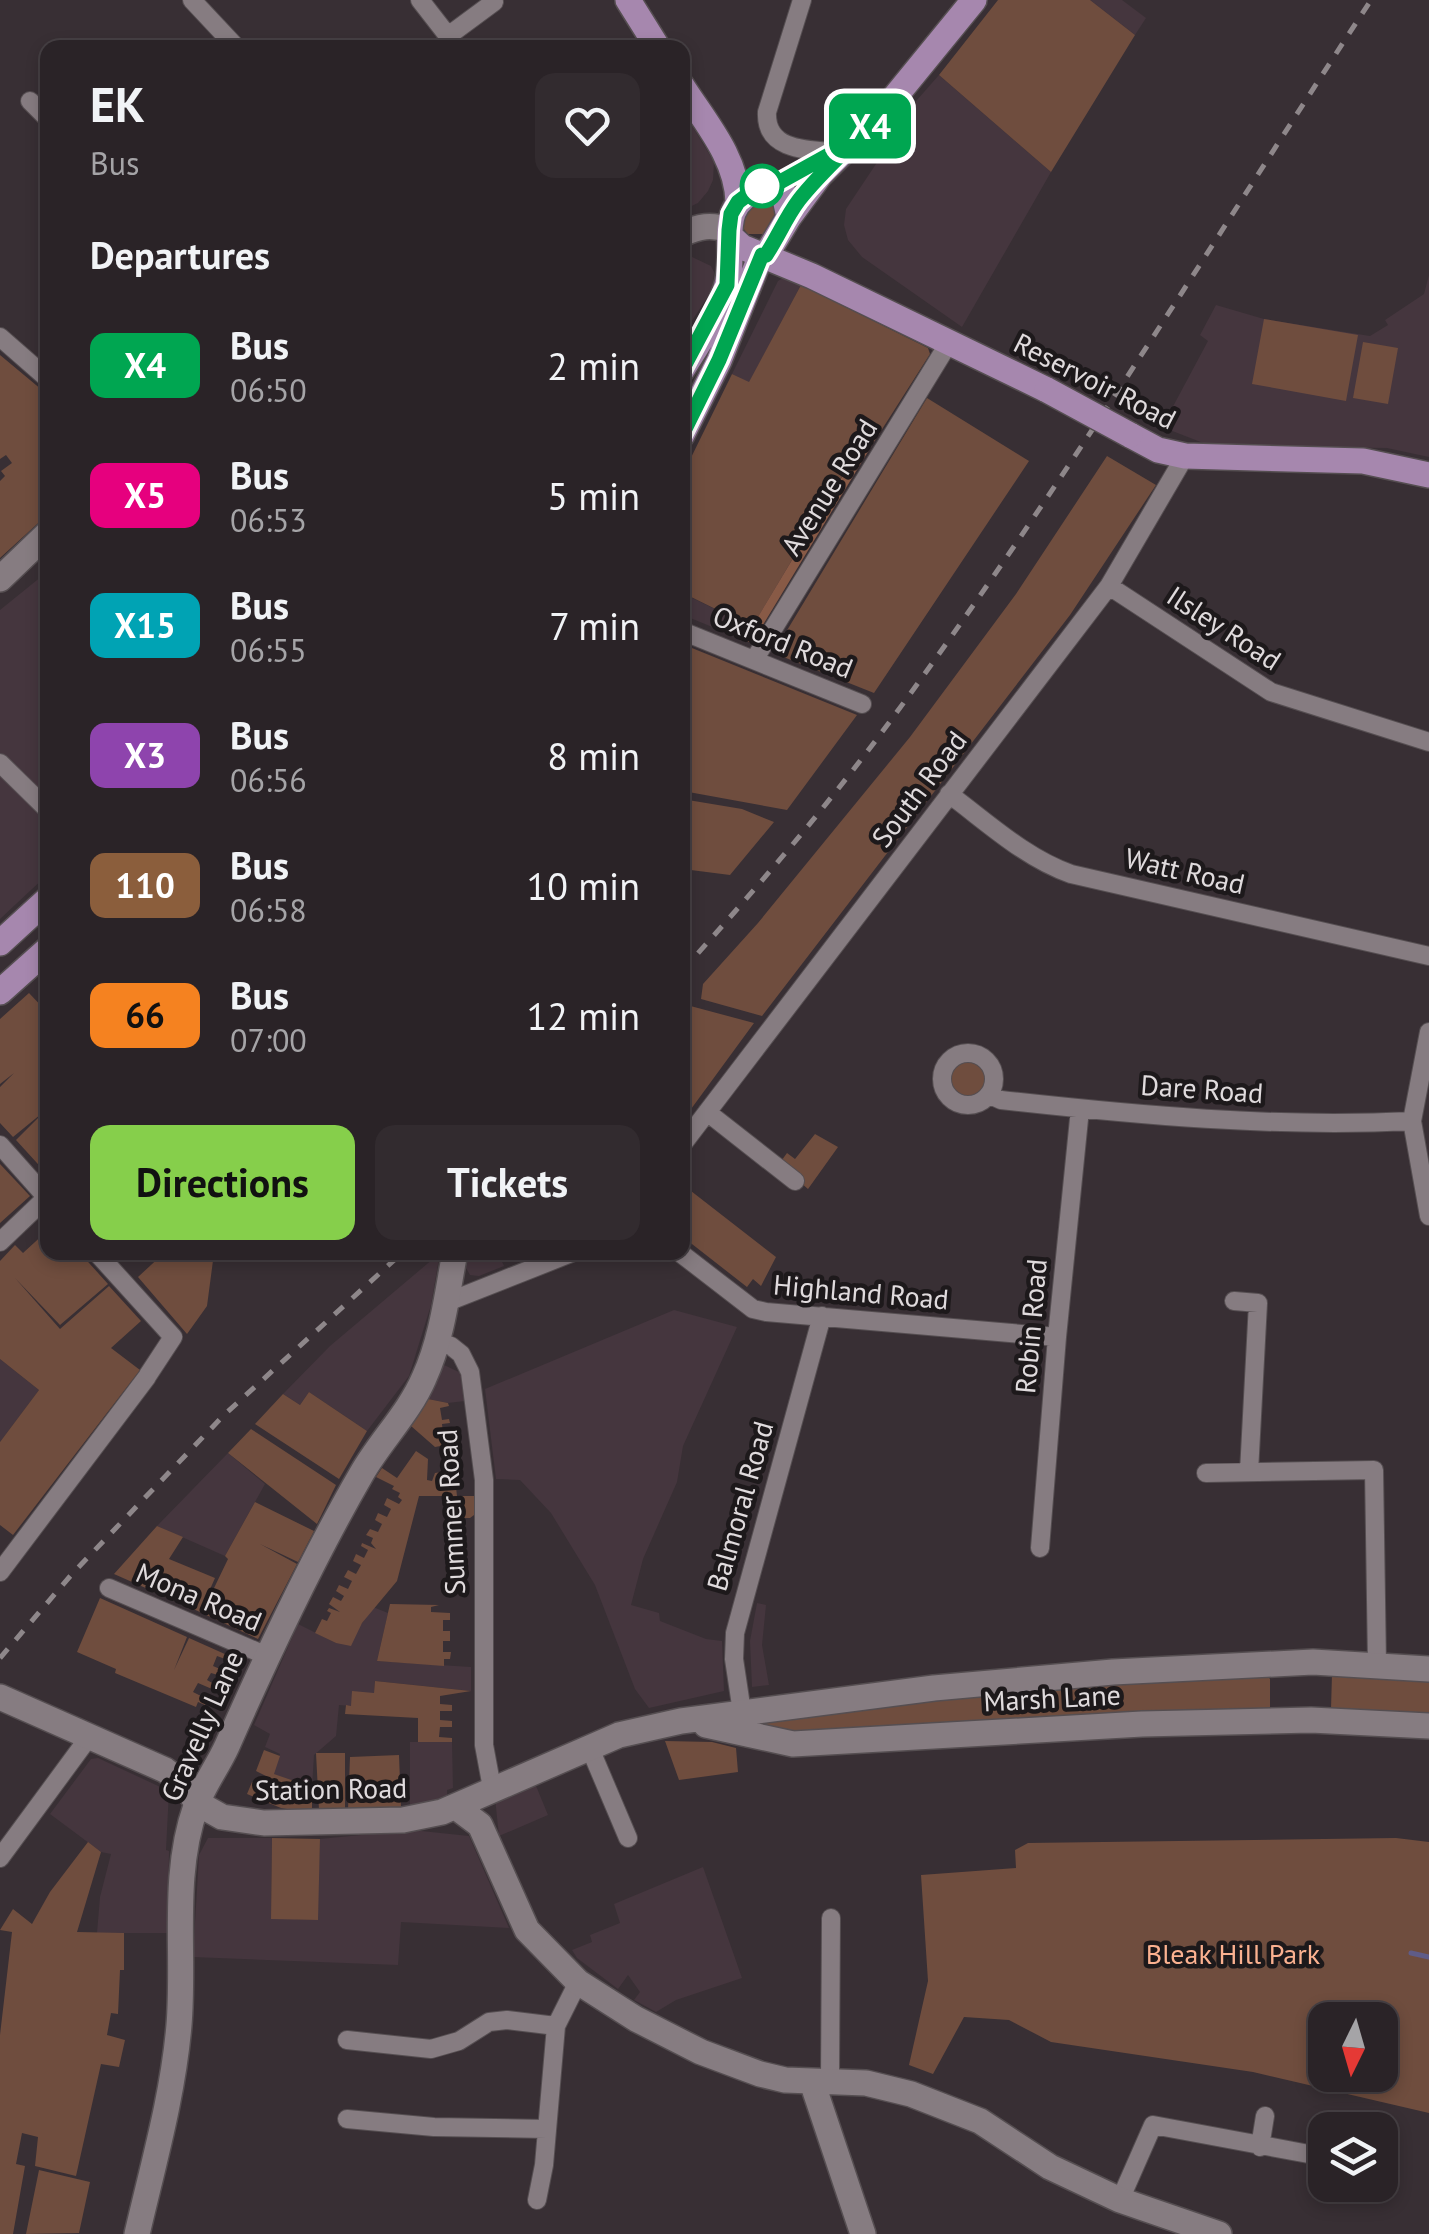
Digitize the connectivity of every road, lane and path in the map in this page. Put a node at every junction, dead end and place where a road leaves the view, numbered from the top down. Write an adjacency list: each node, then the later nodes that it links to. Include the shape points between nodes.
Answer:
1 (192, 0): 7 (street)
2 (420, 0): 6 (street, via 448,36)
3 (628, 0): 8 (main road)
4 (802, 0): 14 (street, via 766,124 789,148)
5 (974, 0): 13 (main road)
6 (494, 2)
7 (230, 40)
8 (653, 40)
9 (690, 98): 11 (main road)
10 (30, 101): 12 (street)
11 (697, 108): 15 (main road); 16 (main road, via 738,178)
12 (40, 112)
13 (881, 114): 14 (main road); 17 (main road, via 820,175)
14 (834, 152): 15 (main road)
15 (767, 187): 16 (main road); 17 (main road, via 784,194)
16 (738, 202): 19 (main road)
17 (788, 220): 20 (main road); 21 (main road, via 796,254)
18 (690, 230): 19 (main road, via 716,226)
19 (729, 233): 20 (main road); 24 (main road, via 727,285)
20 (764, 255): 21 (main road, Reservoir Road); 26 (main road)
21 (812, 276): 23 (main road, Reservoir Road)
22 (0, 337): 25 (street)
23 (950, 342): 27 (main road, Reservoir Road, bridge, via 1158,450); 33 (street, Avenue Road)
24 (690, 355)
25 (40, 373)
26 (690, 419)
27 (1185, 456): 28 (main road, Reservoir Road, via 1363,462); 31 (street, South Road)
28 (1429, 475)
29 (40, 542): 30 (main road)
30 (0, 579)
31 (1109, 586): 35 (street, Ilsley Road, via 1272,692); 37 (street, South Road)
32 (690, 634): 33 (street, Oxford Road)
33 (754, 660): 34 (street, Oxford Road)
34 (862, 704)
35 (1429, 742)
36 (0, 763): 38 (street)
37 (950, 794): 41 (street, Watt Road, via 1028,852 1071,874); 47 (street, South Road)
38 (40, 802)
39 (40, 906): 40 (main road)
40 (0, 943)
41 (1429, 956)
42 (40, 959): 43 (main road)
43 (0, 992)
44 (1429, 1032): 48 (street)
45 (990, 1095): 46 (street, Dare Road)
46 (1080, 1109): 48 (street, Dare Road, via 1294,1122); 63 (street, Robin Road)
47 (707, 1112): 49 (street, South Road); 51 (street)
48 (1412, 1121): 54 (street)
49 (690, 1134)
50 (0, 1146): 52 (street)
51 (795, 1180)
52 (40, 1190)
53 (40, 1205): 55 (street)
54 (1429, 1216)
55 (0, 1242)
56 (103, 1260): 68 (street, via 173,1337)
57 (453, 1260): 61 (main road)
58 (554, 1260): 61 (street)
59 (690, 1260): 62 (street, Highland Road, via 753,1308)
60 (1234, 1301): 65 (street, via 1258,1303)
61 (445, 1303): 64 (main road)
62 (822, 1316): 63 (street, Highland Road); 74 (street, Balmoral Road, via 735,1633)
63 (1057, 1337): 67 (street, Robin Road)
64 (437, 1342): 70 (main road, Gravelly Lane, via 412,1404 364,1468); 79 (street, Summer Road, via 461,1354 470,1372 484,1480 484,1744)
65 (1249, 1472): 66 (street); 71 (street, via 1374,1470)
66 (1206, 1473)
67 (1040, 1548)
68 (0, 1572)
69 (109, 1588): 70 (street, Mona Road)
70 (267, 1656): 80 (main road, Gravelly Lane)
71 (1377, 1664): 72 (main road, Marsh Lane); 74 (main road, Marsh Lane, via 1082,1674)
72 (1429, 1669)
73 (0, 1696): 77 (main road, Station Road)
74 (742, 1712): 75 (main road, Marsh Lane)
75 (681, 1721): 76 (main road, Marsh Lane, via 793,1744 1142,1724 1311,1720); 78 (main road, Marsh Lane)
76 (1429, 1726)
77 (89, 1738): 80 (main road, Station Road, via 165,1770); 83 (street)
78 (589, 1746): 79 (main road, Marsh Lane); 82 (street)
79 (492, 1788): 81 (main road, Marsh Lane)
80 (197, 1802): 81 (main road, Station Road, via 222,1817 264,1823 403,1820); 96 (main road, Gravelly Lane, via 182,1878 178,2036)
81 (456, 1806): 85 (main road, via 480,1825 527,1930)
82 (628, 1838)
83 (0, 1858)
84 (831, 1918): 88 (street)
85 (578, 1982): 86 (street); 88 (main road, via 716,2058 760,2074)
86 (556, 2026): 87 (street, via 489,2022 459,2042 431,2049); 91 (street)
87 (347, 2040)
88 (821, 2082): 95 (main road, via 911,2094 980,2121 1050,2167); 97 (main road)
89 (1264, 2116): 92 (street)
90 (347, 2119): 91 (street)
91 (547, 2129): 94 (street)
92 (1260, 2147): 93 (street); 95 (street, via 1153,2125)
93 (1308, 2154)
94 (537, 2200)
95 (1120, 2200): 98 (main road)
96 (137, 2234)
97 (863, 2234)
98 (1219, 2234)

